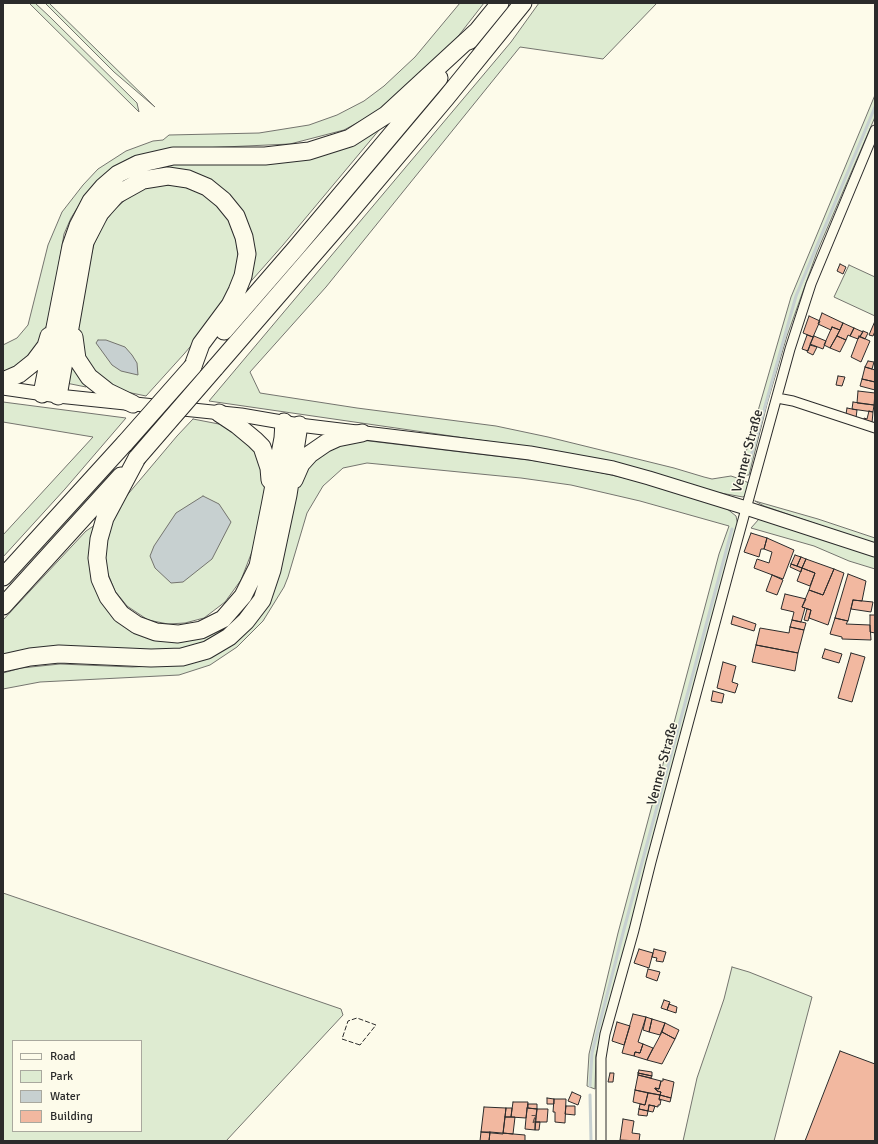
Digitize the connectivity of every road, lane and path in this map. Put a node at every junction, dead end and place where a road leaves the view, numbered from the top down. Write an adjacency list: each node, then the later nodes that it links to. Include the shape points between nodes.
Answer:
1 (500, 3): 3 (highway)
2 (523, 3): 16 (highway, bridge, via 349,213)
3 (476, 32): 5 (highway, via 386,115 350,138 309,151 264,156 173,156 138,164 118,174 91,200 78,226 72,246); 6 (highway, via 336,201)
4 (875, 130): 10 (street, Venner Straße, via 811,284)
5 (67, 311): 6 (highway, via 85,242 100,213 116,195 143,180 168,176 188,179 207,187 223,200 236,216 247,254 237,291 230,305 201,344); 7 (highway, via 34,362 19,374); 9 (highway); 11 (highway, via 77,359 90,377 108,392)
6 (193, 366): 21 (highway, bridge)
7 (3, 381)
8 (3, 388): 9 (street)
9 (50, 395): 11 (street)
10 (777, 398): 14 (street, Venner Straße); 19 (street, Venner Straße)
11 (133, 404): 12 (street)
12 (219, 413): 13 (street); 18 (highway, via 262,447 270,476)
13 (291, 424): 15 (street); 17 (highway); 18 (highway, via 283,438)
14 (875, 428)
15 (362, 433): 17 (highway, via 337,438 310,454 302,464); 19 (street, via 530,453 612,468)
16 (137, 458): 18 (highway, via 105,518 97,558 100,578 108,597 121,614 137,625 156,632 178,634 201,630 223,619 243,596 258,566); 22 (highway)
17 (288, 495): 23 (highway, via 272,570 262,600 246,621 229,637 207,650 182,657 151,658 59,654)
18 (270, 506)
19 (746, 508): 20 (street); 24 (street, Venner Straße, via 605,1034 601,1058)
20 (875, 550)
21 (3, 577)
22 (3, 606)
23 (3, 663)
24 (601, 1141)

